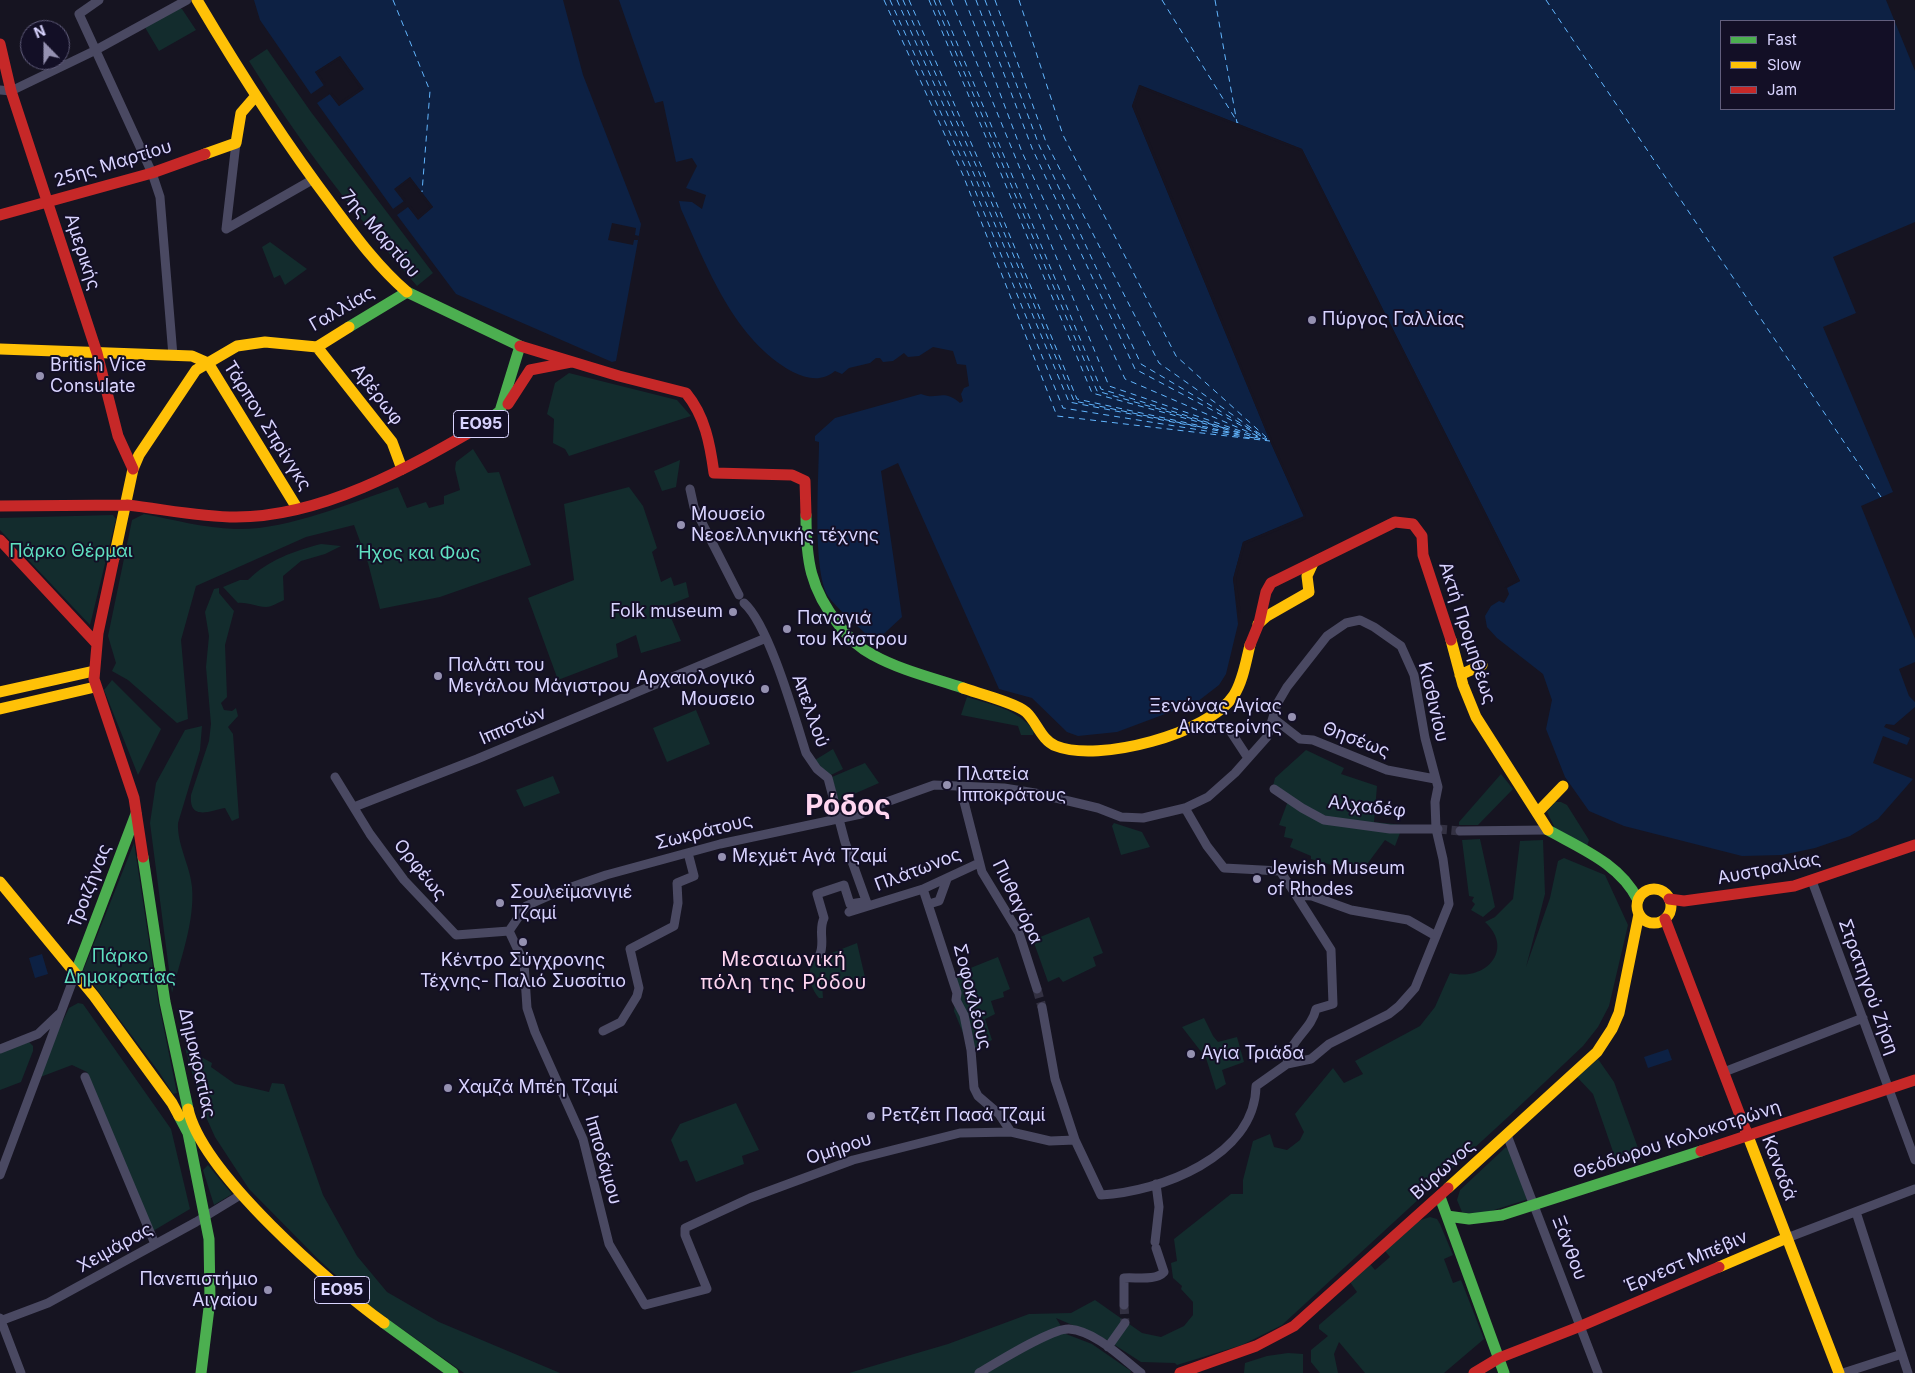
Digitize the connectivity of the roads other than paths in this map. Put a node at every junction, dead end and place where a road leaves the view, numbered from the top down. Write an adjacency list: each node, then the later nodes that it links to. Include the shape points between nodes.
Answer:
1 (99, 0): 5 (street, via 79,14)
2 (187, 0): 5 (street)
3 (197, 0): 7 (street, 7ης Μαρτίου)
4 (0, 44): 6 (street, Αμερικής)
5 (94, 51): 6 (street); 9 (street)
6 (6, 90): 11 (street, Αμερικής)
7 (254, 98): 8 (street, via 239,113); 10 (street, 7ης Μαρτίου)
8 (236, 143): 9 (street, 25ης Μαρτίου); 10 (street, via 226,229)
9 (152, 173): 11 (street, 25ης Μαρτίου); 18 (street, via 160,197)
10 (312, 180): 13 (street, 7ης Μαρτίου, via 356,238)
11 (48, 202): 12 (street, 25ης Μαρτίου); 17 (street, Αμερικής)
12 (0, 215)
13 (406, 292): 14 (street, 7ης Μαρτίου); 15 (street, Γαλλίας)
14 (520, 346): 19 (street, 7ης Μαρτίου); 21 (street, ΕΟ95)
15 (317, 347): 20 (street, Γαλλίας / ΕΟ95, via 266,342 246,344); 22 (street, Αβέρωφ, via 383,429 392,442)
16 (0, 349): 17 (street)
17 (97, 353): 18 (street); 23 (street, Αμερικής, via 118,436)
18 (173, 356): 20 (street, via 192,356)
19 (571, 362): 21 (street, via 530,370); 42 (street, 7ης Μαρτίου, via 686,393 694,401 711,445 714,473 798,476 805,481 809,577 825,608 869,654 1024,710 1047,740 1066,749 1099,750 1150,742 1210,720)
20 (208, 363): 23 (street, ΕΟ95, via 196,370 139,455); 28 (street, Τάρπον Σπρίνγκς)
21 (500, 412): 22 (street, ΕΟ95, via 431,456)
22 (402, 469): 28 (street, ΕΟ95, via 346,493)
23 (132, 473): 25 (street, ΕΟ95); 27 (street, Αμερικής, via 140,498)
24 (690, 488): 33 (street, Απελλού, via 694,507)
25 (127, 505): 26 (street); 27 (street, ΕΟ95); 34 (street, ΕΟ95)
26 (0, 506)
27 (152, 508): 28 (street, ΕΟ95, via 236,517 268,515)
28 (297, 508)
29 (3, 544): 34 (street)
30 (1312, 563): 32 (street, via 1268,587); 32 (street, via 1308,572 1309,592); 37 (street, Ακτή Προμηθέως, via 1395,522 1412,524 1422,536 1423,555)
31 (1346, 623): 41 (street, Σωκράτους, via 1314,650 1286,687); 45 (street, Κισθινίου, via 1360,620 1401,646 1414,675)
32 (1258, 624): 42 (street, via 1239,685)
33 (766, 638): 49 (street, Ιπποτών); 53 (street, Απελλού, via 806,753 828,778)
34 (96, 644): 36 (street, Δημοκρατίας / ΕΟ95)
35 (1482, 665): 37 (street)
36 (94, 671): 38 (street, Δημοκρατίας / ΕΟ95); 39 (street)
37 (1460, 675): 52 (street, Ακτή Προμηθέως, via 1476,717)
38 (96, 687): 40 (street); 51 (street, Δημοκρατίας / ΕΟ95, via 129,779)
39 (0, 692)
40 (0, 709)
41 (1273, 718): 43 (street, Σωκράτους, via 1267,737); 45 (street, Θησέως, via 1300,739 1313,740 1387,770)
42 (1223, 720): 43 (street)
43 (1248, 758): 50 (street, Σωκράτους, via 1208,797)
44 (335, 777): 49 (street, Ορφέως)
45 (1435, 779): 54 (street, Κισθινίου, via 1438,787 1435,802)
46 (960, 786): 50 (street, Σωκράτους, via 1027,792 1098,808 1121,817 1143,818); 53 (street, Σωκράτους, via 934,785 861,814); 59 (street, Πυθαγόρα)
47 (1563, 786): 52 (street)
48 (1274, 789): 54 (street, Αλχαδέφ, via 1324,820 1390,829)
49 (354, 807): 71 (street, Ορφέως, via 404,880 456,935)
50 (1185, 808): 64 (street, via 1224,868 1280,872)
51 (136, 812): 74 (street, Τροιζήνας); 95 (street, Δημοκρατίας / ΕΟ95, via 165,1002 185,1103 204,1147)
52 (1537, 813): 56 (street, Ακτή Προμηθέως)
53 (839, 818): 58 (street, Σωκράτους); 66 (street, Πλάτωνος)
54 (1437, 829): 72 (street, Κισθινίου, via 1449,904)
55 (1460, 830): 56 (street)
56 (1547, 830): 65 (street, via 1603,860)
57 (1914, 847): 61 (street, Αυστραλίας)
58 (688, 853): 71 (street, Σωκράτους, via 606,875 526,906); 79 (street, via 694,876 677,883 674,926 630,949 639,988 637,996 621,1022)
59 (979, 863): 60 (street, Πλάτωνος, via 951,874); 75 (street, Πυθαγόρα, via 1019,933)
60 (947, 879): 63 (street, Πλάτωνος); 67 (street, via 939,901)
61 (1812, 881): 68 (street, Αυστραλίας, via 1684,901); 78 (street, Στρατηγού Ζήση)
62 (0, 882): 74 (street)
63 (923, 889): 66 (street, Πλάτωνος); 67 (street, Σοφοκλέους)
64 (1296, 895): 72 (street, via 1312,896 1351,910 1408,920); 81 (street, via 1331,950 1333,1004 1316,1009 1314,1017 1288,1050)
65 (1642, 896): 68 (street, via 1656,889 1666,894); 70 (street)
66 (867, 903): 69 (street, Πλάτωνος); 73 (street, via 850,904 844,885 817,894 824,918 820,925 823,946)
67 (929, 904): 86 (street, Σοφοκλέους, via 956,1000 964,1015 972,1050 974,1088)
68 (1668, 909): 70 (street, via 1658,922 1649,922); 82 (street, Καναδά)
69 (849, 912)
70 (1639, 914): 88 (street, Βύρωνος, via 1620,1013 1612,1029 1597,1052)
71 (509, 932): 103 (street, Ιπποδάμου, via 524,963 530,1016 583,1139 609,1244 616,1259 645,1305)
72 (1436, 936): 81 (street, Κισθινίου, via 1415,988 1399,1006 1389,1014 1348,1032 1311,1059)
73 (820, 954)
74 (76, 972): 77 (street); 99 (street, via 183,1122)
75 (1037, 989)
76 (1042, 1007): 89 (street, via 1055,1078)
77 (60, 1012): 80 (street, via 38,1034); 90 (street)
78 (1863, 1018): 82 (street); 85 (street, Στρατηγού Ζήση)
79 (603, 1031)
80 (0, 1049)
81 (1288, 1064): 93 (street, via 1256,1086 1256,1102 1234,1139 1195,1170)
82 (1724, 1072): 87 (street, Καναδά)
83 (85, 1077): 102 (street)
84 (1915, 1080): 85 (street, Θεόδωρου Κολοκοτρώνη)
85 (1888, 1088): 87 (street, Θεόδωρου Κολοκοτρώνη); 91 (street, Στρατηγού Ζήση)
86 (1011, 1132): 89 (street, Ομήρου, via 1050,1141); 103 (street, Ομήρου, via 960,1133 853,1160 750,1198 685,1228)
87 (1748, 1134): 97 (street, Θεόδωρου Κολοκοτρώνη); 101 (street, Καναδά)
88 (1507, 1135): 96 (street, Βύρωνος); 97 (street, Ξάνθου)
89 (1075, 1140): 93 (street, via 1101,1195 1124,1194)
90 (4, 1153): 92 (street)
91 (1915, 1160)
92 (0, 1175)
93 (1156, 1184): 104 (street, via 1159,1207 1156,1245 1164,1272 1122,1281)
94 (1915, 1189): 98 (street, Έρνεστ Μπέβιν)
95 (242, 1194): 99 (street, Χειμάρας); 113 (street, Δημοκρατίας / ΕΟ95, via 301,1255 363,1308)
96 (1440, 1197): 100 (street); 116 (street, Βύρωνος, via 1294,1326 1256,1346)
97 (1536, 1206): 100 (street, Θεόδωρου Κολοκοτρώνη, via 1475,1220 1462,1221); 107 (street, Ξάνθου)
98 (1856, 1212): 101 (street, Έρνεστ Μπέβιν); 109 (street)
99 (206, 1216): 102 (street, Χειμάρας); 112 (street, via 210,1300)
100 (1447, 1216): 110 (street)
101 (1787, 1238): 107 (street, Έρνεστ Μπέβιν); 120 (street, Καναδά)
102 (155, 1244): 105 (street, Χειμάρας, via 48,1303)
103 (707, 1289)
104 (1124, 1305)
105 (0, 1320): 111 (street)
106 (1125, 1323): 108 (street)
107 (1581, 1326): 110 (street, Έρνεστ Μπέβιν); 119 (street, Ξάνθου)
108 (1110, 1345): 114 (street, via 1065,1329); 115 (street)
109 (1902, 1354): 121 (street); 122 (street)
110 (1499, 1358): 117 (street, Έρνεστ Μπέβιν); 118 (street)
111 (21, 1373)
112 (200, 1373)
113 (453, 1373)
114 (978, 1373)
115 (1141, 1373)
116 (1180, 1373)
117 (1474, 1373)
118 (1504, 1373)
119 (1598, 1373)
120 (1839, 1373)
121 (1843, 1373)
122 (1908, 1373)

